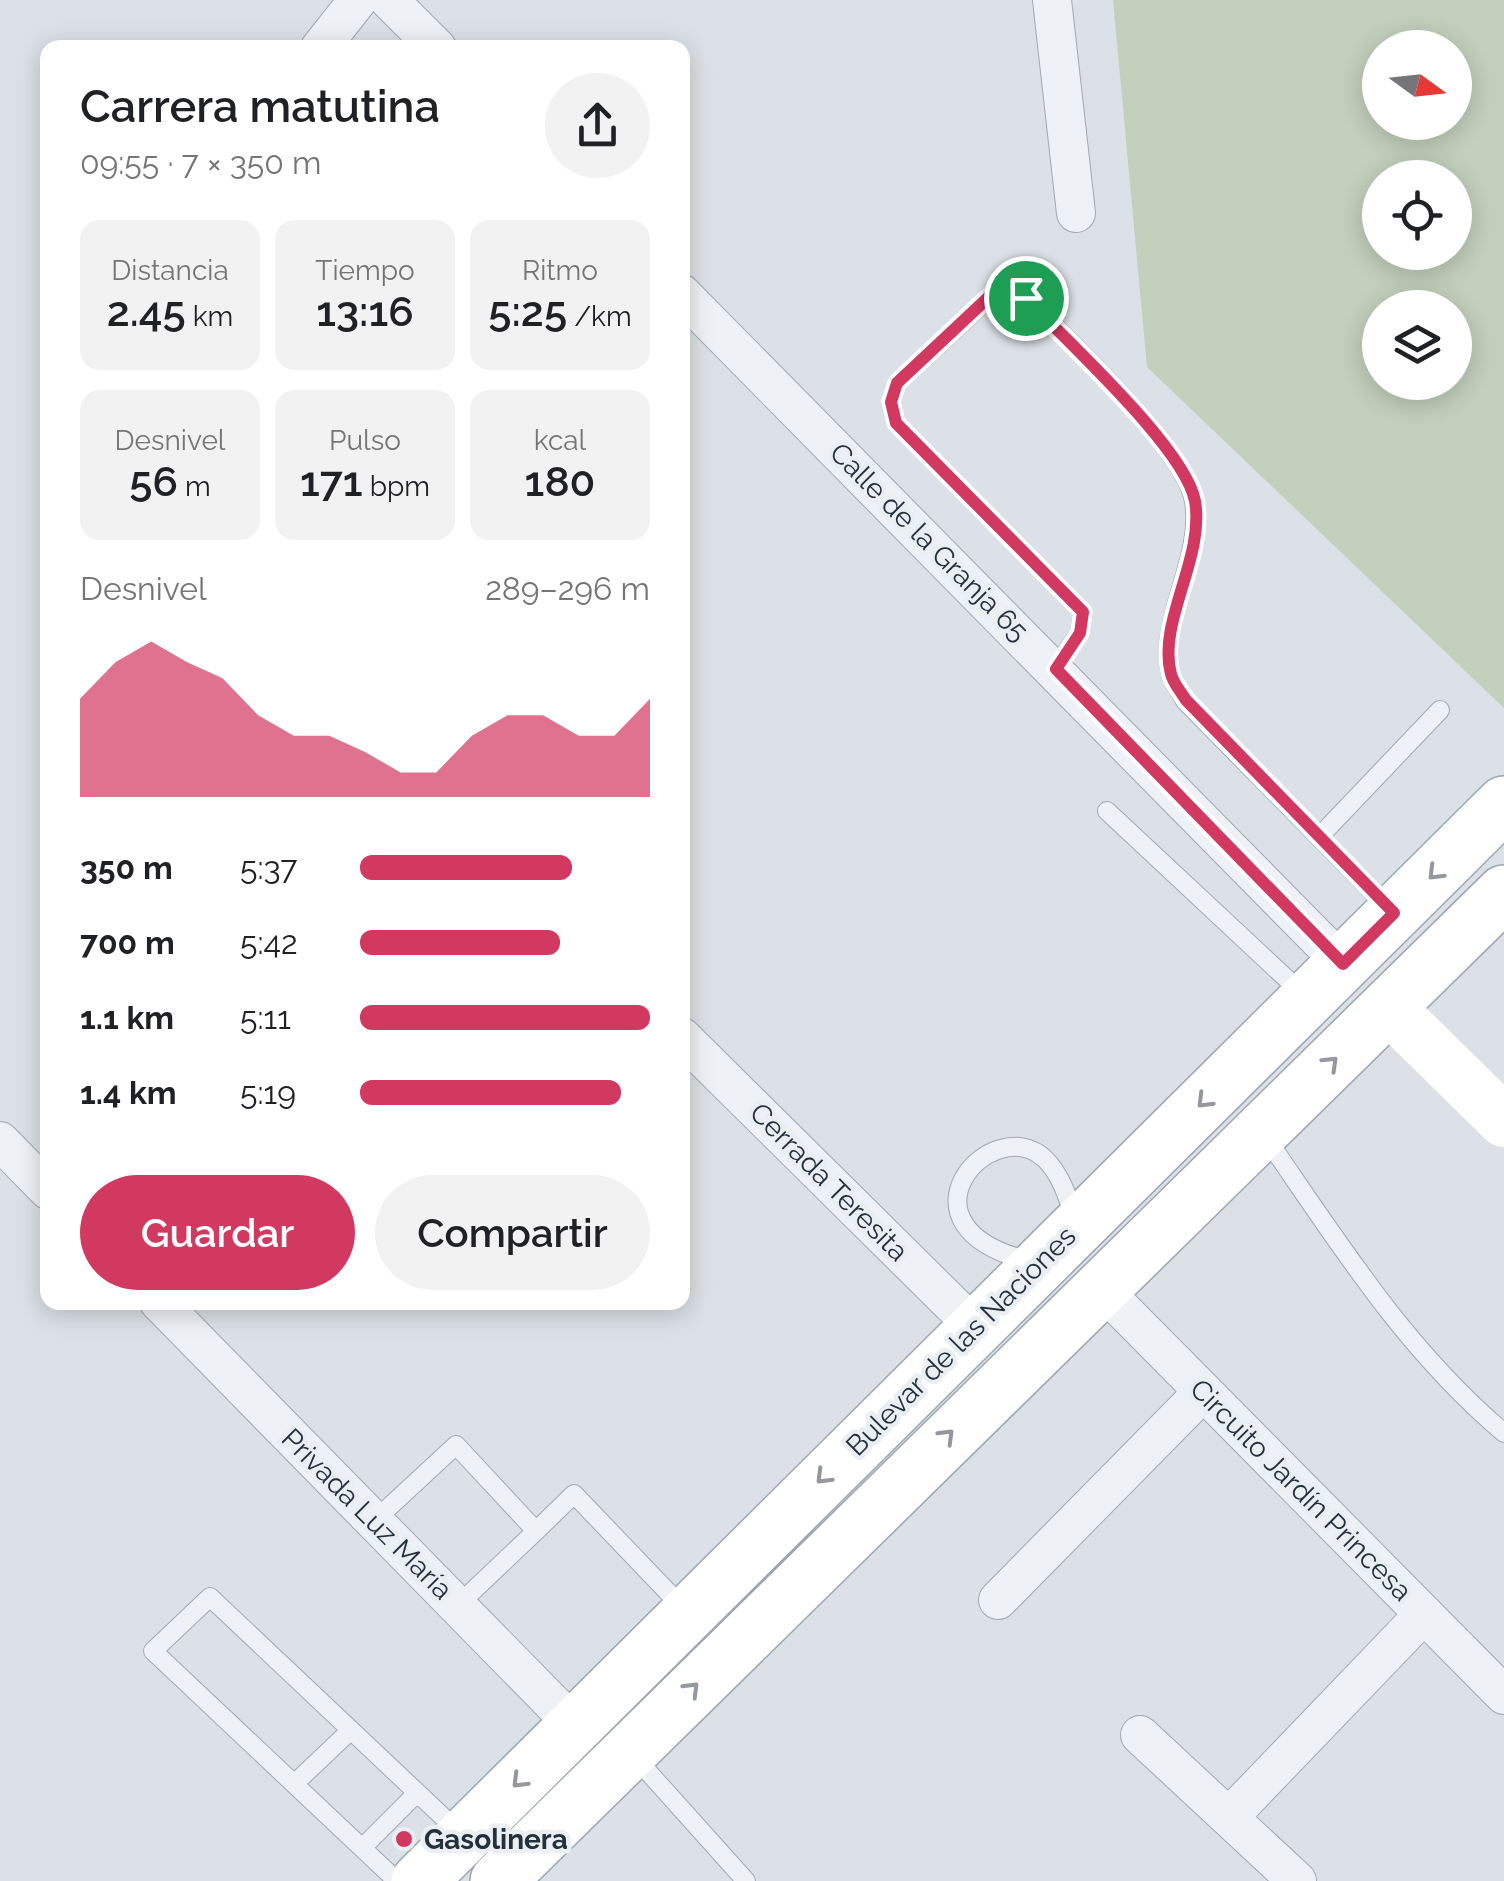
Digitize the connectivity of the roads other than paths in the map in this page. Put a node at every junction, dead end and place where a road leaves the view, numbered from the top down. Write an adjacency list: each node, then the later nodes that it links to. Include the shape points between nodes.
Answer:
1 (358, 0): 4 (street)
2 (389, 0): 5 (street)
3 (1052, 0): 6 (street)
4 (326, 40)
5 (429, 40)
6 (1076, 213)
7 (690, 302): 8 (street, Calle de la Granja 65)
8 (1056, 669): 12 (lane, via 1080,633 1083,612 896,423 891,402 897,383 992,294 1010,290 1026,298 1181,464 1194,501 1196,538 1169,645 1171,674 1186,700); 15 (street, Calle de la Granja 65)
9 (1440, 710): 12 (lane)
10 (1504, 804): 14 (main road, Bulevar de las Naciones, one-way to 14)
11 (1106, 811): 15 (lane)
12 (1319, 837): 14 (lane)
13 (1504, 893): 16 (main road, Bulevar de las Naciones)
14 (1394, 913): 15 (main road, Bulevar de las Naciones)
15 (1326, 981): 22 (main road, Bulevar de las Naciones, one-way to 22)
16 (1388, 1007): 18 (main road); 19 (main road, Bulevar de las Naciones, one-way to 16)
17 (690, 1045): 26 (street, Cerrada Teresita)
18 (1504, 1121)
19 (1261, 1130): 24 (main road, Bulevar de las Naciones); 28 (lane, via 1396,1326)
20 (0, 1142): 21 (street)
21 (40, 1182)
22 (1078, 1226): 23 (main road, Bulevar de las Naciones); 23 (lane, via 1062,1181 1042,1156 1013,1146 983,1154 962,1178 957,1209 971,1237 997,1253)
23 (1039, 1264): 26 (main road, Bulevar de las Naciones)
24 (1099, 1286): 27 (street, Circuito Jardín Princesa); 39 (main road, Bulevar de las Naciones, one-way to 24)
25 (166, 1310): 29 (street, Privada Luz María)
26 (976, 1326): 33 (main road, Bulevar de las Naciones, one-way to 33)
27 (1203, 1392): 31 (street); 34 (street, Circuito Jardín Princesa)
28 (1504, 1433)
29 (374, 1521): 30 (lane, via 456,1445); 32 (street, Privada Luz María)
30 (536, 1531): 32 (lane); 33 (lane, via 574,1494)
31 (998, 1600)
32 (458, 1606): 36 (street, Privada Luz María)
33 (687, 1612): 36 (main road, Bulevar de las Naciones)
34 (1424, 1614): 35 (street, Circuito Jardín Princesa); 42 (street)
35 (1504, 1694)
36 (574, 1725): 43 (main road, Bulevar de las Naciones, one-way to 43)
37 (351, 1730): 40 (lane); 40 (lane, via 210,1597 153,1651); 41 (lane)
38 (1140, 1735): 42 (street)
39 (630, 1751): 47 (main road, Bulevar de las Naciones); 48 (lane)
40 (294, 1784): 44 (lane)
41 (417, 1793): 43 (lane); 44 (lane)
42 (1230, 1816): 49 (street)
43 (464, 1837): 46 (main road, Bulevar de las Naciones)
44 (362, 1848): 45 (lane)
45 (397, 1881)
46 (419, 1881)
47 (498, 1881)
48 (746, 1881)
49 (1297, 1881)

